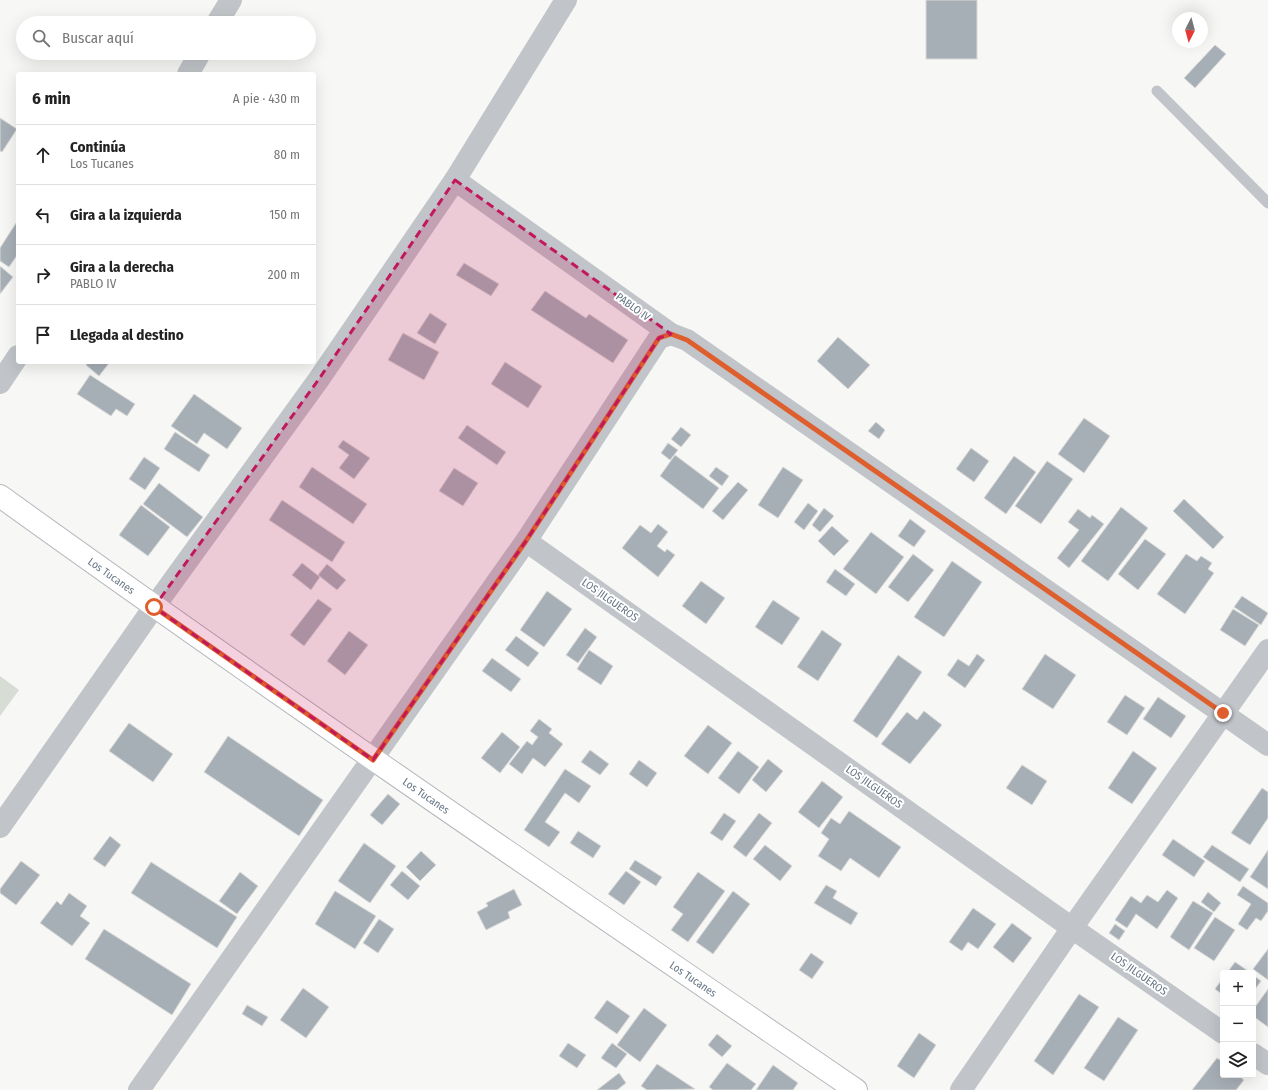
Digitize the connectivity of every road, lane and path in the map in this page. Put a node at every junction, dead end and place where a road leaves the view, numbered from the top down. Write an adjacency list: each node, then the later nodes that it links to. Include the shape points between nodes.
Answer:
1 (231, 0): 3 (street)
2 (566, 0): 7 (street)
3 (221, 16)
4 (196, 60): 5 (street)
5 (189, 72)
6 (1157, 91): 8 (lane)
7 (455, 180): 9 (street, PABLO IV); 14 (street, via 319,379)
8 (1268, 203)
9 (671, 334): 13 (street, via 659,338); 16 (street, PABLO IV, via 687,340)
10 (16, 359): 11 (street)
11 (0, 383)
12 (0, 496): 14 (street, Los Tucanes)
13 (526, 541): 18 (street); 20 (street, LOS JILGUEROS)
14 (154, 607): 18 (street, Los Tucanes); 19 (street)
15 (1268, 650): 16 (street)
16 (1223, 713): 17 (street, PABLO IV); 20 (street)
17 (1268, 745)
18 (373, 760): 24 (street); 25 (street, Los Tucanes)
19 (0, 827)
20 (1072, 928): 21 (street, LOS JILGUEROS); 26 (street)
21 (1220, 1031)
22 (1256, 1056): 23 (street)
23 (1268, 1064)
24 (139, 1090)
25 (856, 1090)
26 (961, 1090)

